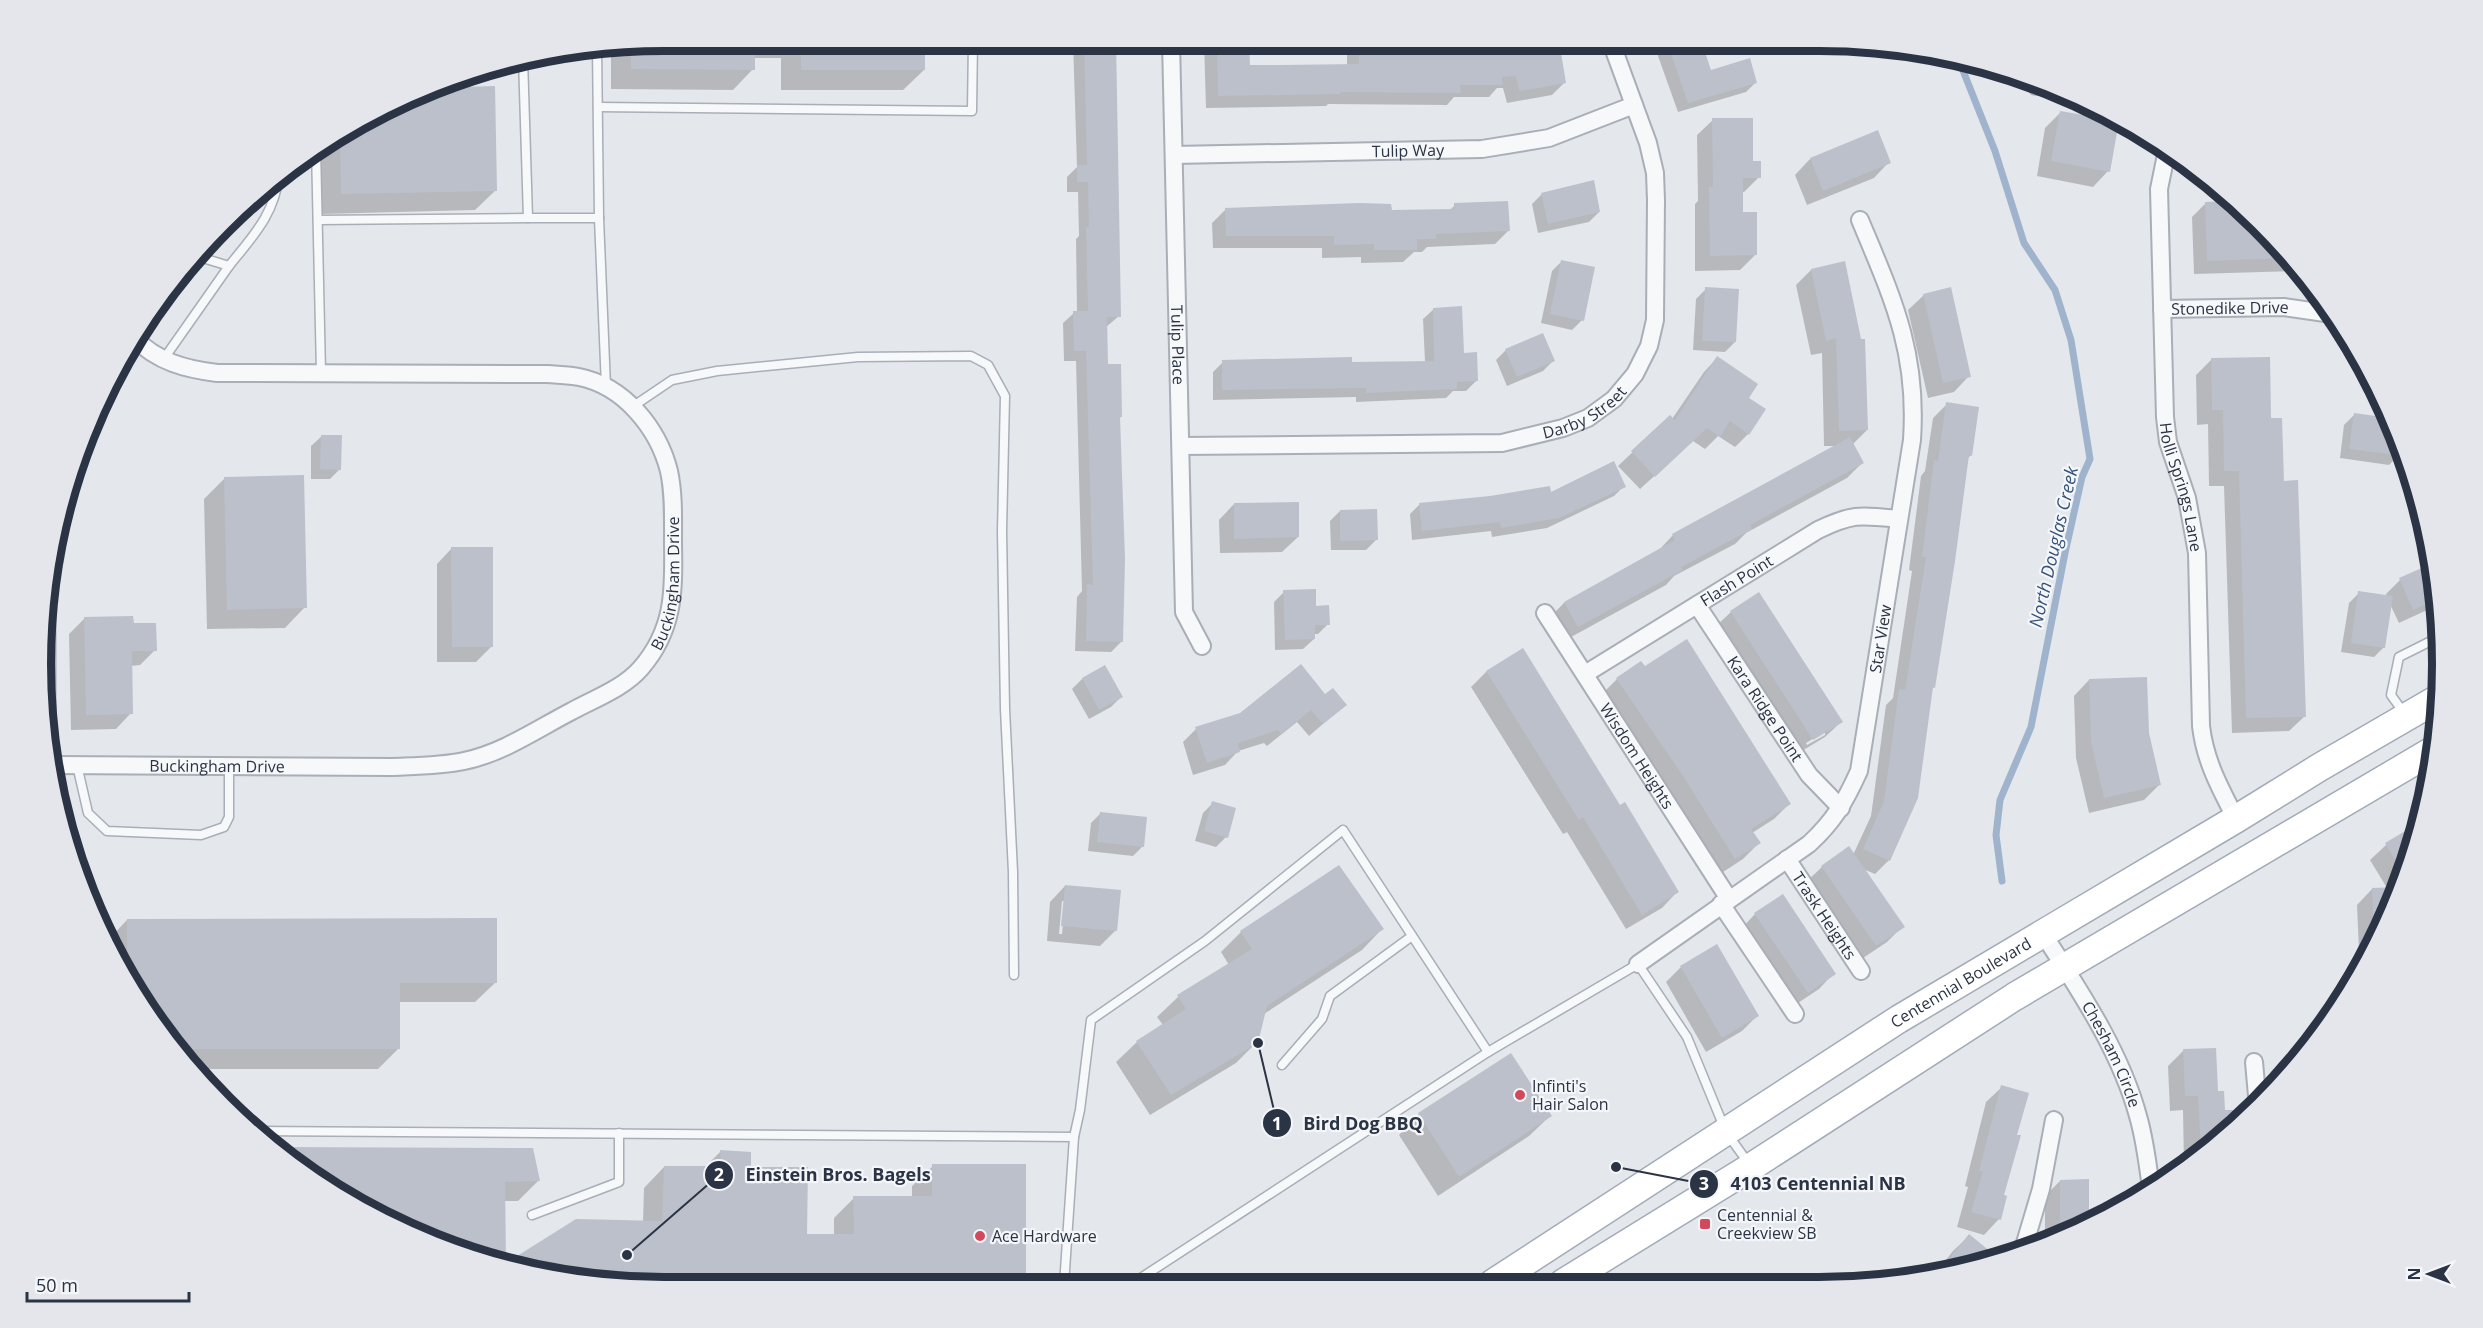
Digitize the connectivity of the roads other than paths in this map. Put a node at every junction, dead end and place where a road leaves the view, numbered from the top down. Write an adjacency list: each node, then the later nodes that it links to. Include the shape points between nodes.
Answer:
1 (973, 51): 7 (lane, via 972,111)
2 (1171, 51): 8 (street, Tulip Place)
3 (1614, 51): 6 (street, Darby Street)
4 (597, 55): 7 (lane)
5 (523, 68): 12 (lane)
6 (1635, 105): 8 (street, Tulip Way, via 1549,138 1482,149); 25 (street, Darby Street, via 1654,173 1655,320 1649,346 1635,374 1614,399 1571,425 1502,443)
7 (598, 107): 13 (lane)
8 (1174, 155): 25 (street, Tulip Place)
9 (316, 159): 14 (lane)
10 (2166, 159): 18 (street, Holli Springs Lane, via 2159,189)
11 (276, 190): 17 (lane, via 274,204)
12 (528, 218): 13 (lane); 14 (lane)
13 (599, 218): 23 (lane)
14 (318, 220): 22 (lane)
15 (1860, 220): 26 (street, Star View, via 1897,311 1908,353 1914,411)
16 (205, 258): 17 (lane)
17 (229, 266): 21 (lane)
18 (2162, 309): 19 (street, Stonedike Drive, via 2284,307); 39 (street, Holli Springs Lane, via 2168,442 2187,498 2197,553 2204,748 2211,771)
19 (2321, 312)
20 (142, 343): 21 (street, Buckingham Drive)
21 (163, 360): 22 (street, Buckingham Drive, via 188,370 217,373)
22 (321, 373): 23 (street, Buckingham Drive, via 547,374 580,377)
23 (606, 387): 24 (street, Buckingham Drive)
24 (632, 407): 37 (street, Buckingham Drive, via 658,441 669,471 672,498 674,588 670,616 640,669 616,688 496,751 465,761 392,766); 47 (lane, via 672,380 727,369 858,357 971,356 988,365 1005,396 1002,531)
25 (1181, 446): 30 (street, Tulip Place, via 1184,612)
26 (1899, 519): 27 (street, Flash Point, via 1861,515 1844,518); 38 (street, Star View, via 1859,771)
27 (1697, 605): 31 (street, Flash Point); 38 (street, Kara Ridge Point, via 1809,775)
28 (1545, 614): 31 (street, Wisdom Heights)
29 (2431, 641): 33 (lane, via 2399,657 2391,695)
30 (1202, 646)
31 (1585, 674): 41 (street, Wisdom Heights)
32 (2431, 702): 33 (main road, Centennial Boulevard)
33 (2407, 716): 39 (main road, Centennial Boulevard)
34 (2425, 754): 45 (main road)
35 (60, 765): 36 (street, Buckingham Drive)
36 (77, 765): 37 (street, Buckingham Drive); 37 (lane, via 88,813 107,831 201,835 224,827 229,817)
37 (229, 766)
38 (1841, 808): 40 (street, Star View, via 1809,844)
39 (2236, 819): 43 (main road, Centennial Boulevard)
40 (1787, 859): 41 (street, Star View); 46 (street, Trask Heights)
41 (1725, 902): 44 (street, Star View); 48 (street, Wisdom Heights)
42 (1412, 936): 49 (lane); 51 (lane, via 1330,996 1322,1019); 57 (lane, via 1343,830 1205,941 1091,1020)
43 (2035, 936): 45 (street, Chesham Circle); 55 (main road, Centennial Boulevard)
44 (1638, 964): 49 (lane); 55 (lane, via 1688,1037)
45 (2064, 967): 58 (main road); 59 (street, Chesham Circle, via 2107,1039 2126,1080 2138,1116)
46 (1861, 970)
47 (1014, 975)
48 (1795, 1014)
49 (1488, 1052): 63 (lane)
50 (2254, 1062): 52 (street)
51 (1282, 1065)
52 (2257, 1092)
53 (2054, 1120): 61 (street, via 2041,1189)
54 (268, 1131): 56 (lane)
55 (1726, 1132): 58 (lane); 64 (main road, Centennial Boulevard)
56 (619, 1133): 57 (lane); 60 (lane, via 619,1182)
57 (1074, 1137): 62 (lane)
58 (1751, 1167): 65 (main road)
59 (2149, 1180)
60 (532, 1215)
61 (2026, 1240)
62 (1065, 1277)
63 (1142, 1277)
64 (1502, 1277)
65 (1573, 1277)

